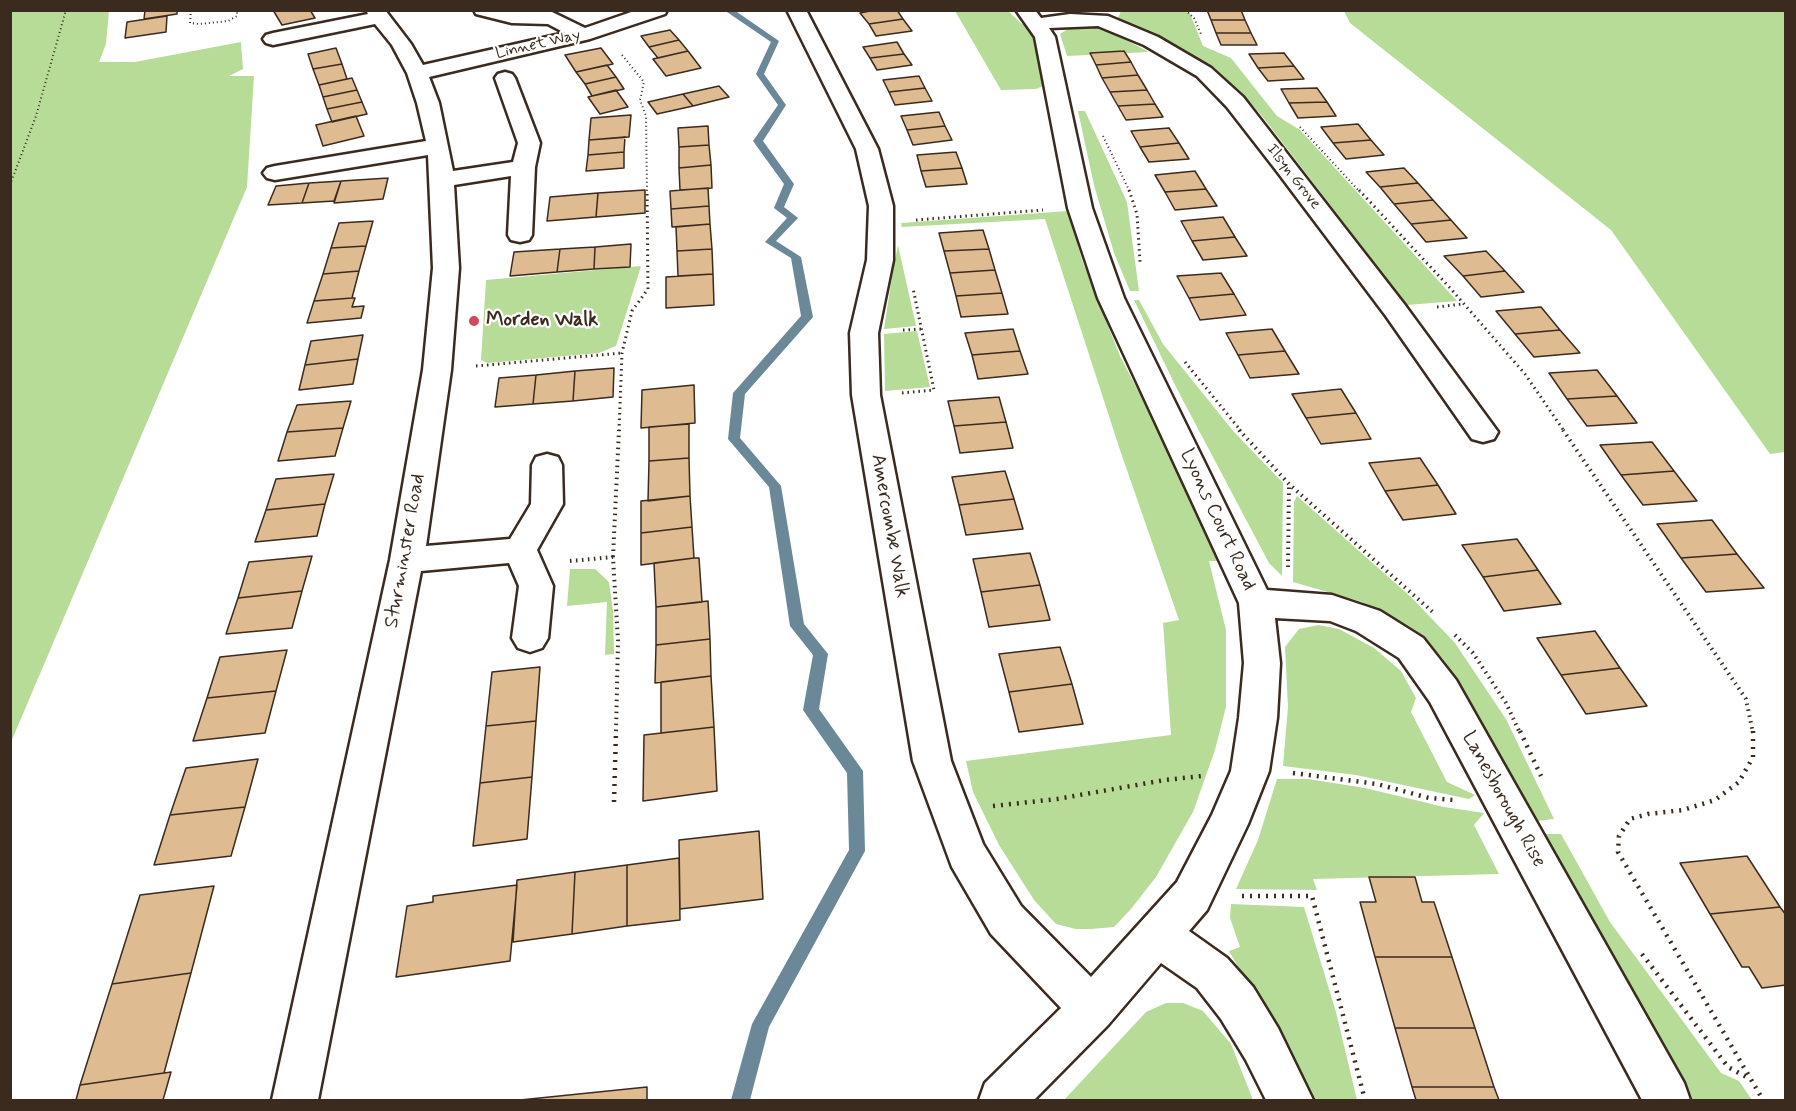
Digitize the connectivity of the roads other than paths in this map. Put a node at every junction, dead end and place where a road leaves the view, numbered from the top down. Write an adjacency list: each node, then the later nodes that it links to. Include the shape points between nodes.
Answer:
1 (483, 10): 7 (street, via 512,17 552,18)
2 (658, 10): 7 (street, Linnet Way)
3 (796, 10): 23 (street, Amercombe Walk, via 867,149 881,206 880,260 864,333 866,395 933,761 966,854 1006,920)
4 (377, 14): 8 (street); 9 (street, Sturminster Road, via 401,44)
5 (1104, 15): 6 (street, Ilsyn Grove, via 1070,20); 16 (street, Ilsyn Grove, via 1204,72 1235,102)
6 (1031, 17): 20 (street, Lyons Court Road, via 1046,37 1080,208 1111,298)
7 (591, 32): 9 (street, Linnet Way)
8 (273, 39)
9 (417, 74): 11 (street, Sturminster Road)
10 (505, 78): 12 (street, via 529,142)
11 (438, 146): 13 (street); 14 (street, Sturminster Road)
12 (523, 167): 14 (street); 15 (street)
13 (275, 173)
14 (442, 180): 19 (street, Sturminster Road, via 446,268 438,370)
15 (520, 235)
16 (1483, 432)
17 (547, 465): 18 (street, via 547,504)
18 (523, 558): 19 (street); 21 (street, via 536,586)
19 (406, 560): 24 (street, Sturminster Road)
20 (1274, 604): 22 (street, Lyons Court Road, via 1262,663 1250,771 1192,896); 27 (street, Lanesborough Rise, via 1332,608 1368,621 1411,648 1443,691)
21 (530, 638)
22 (1158, 935): 23 (street, Lyons Court Road); 26 (street, via 1212,973 1237,1003)
23 (1092, 1009): 25 (street, Lyons Court Road)
24 (295, 1101)
25 (1002, 1101)
26 (1290, 1101)
27 (1667, 1101)

